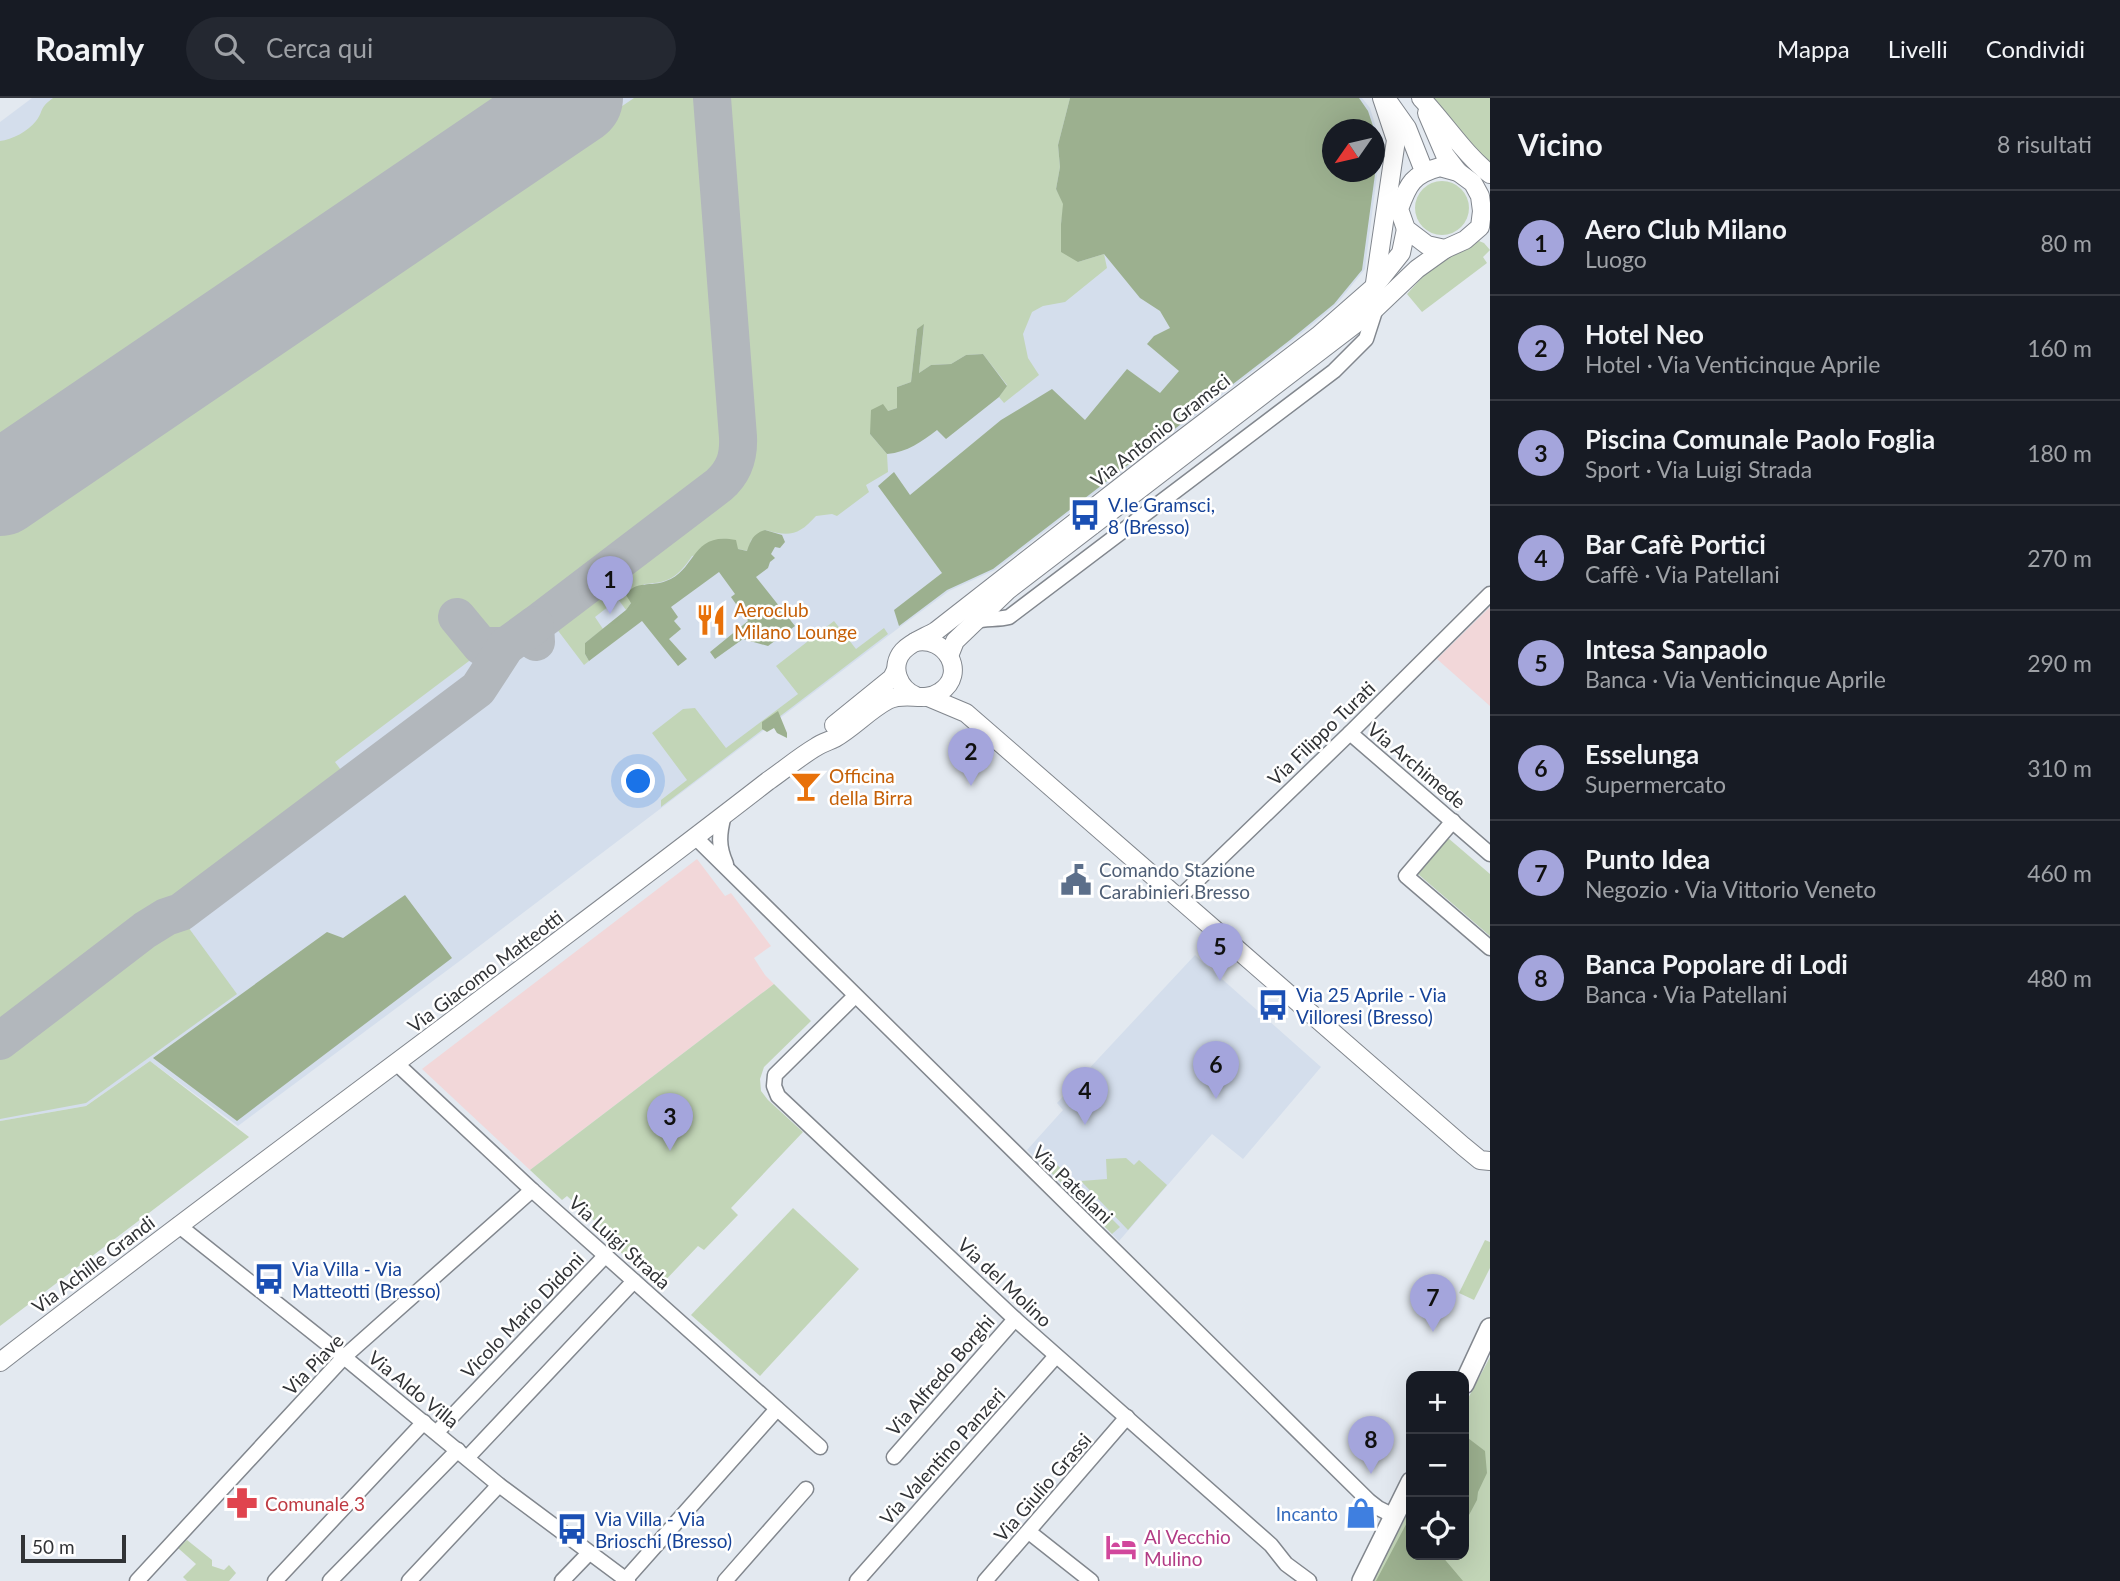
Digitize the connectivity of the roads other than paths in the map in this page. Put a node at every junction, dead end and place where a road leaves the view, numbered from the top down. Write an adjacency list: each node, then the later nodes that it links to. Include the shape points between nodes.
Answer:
1 (1384, 98): 4 (street, via 1407,128); 11 (street, via 1396,140)
2 (1415, 98): 5 (street)
3 (1421, 98): 6 (street)
4 (1424, 172): 5 (street, via 1440,167); 9 (street, via 1408,186 1399,209)
5 (1458, 172): 7 (street)
6 (1490, 174)
7 (1485, 197): 8 (street)
8 (1485, 227): 10 (street)
9 (1406, 229): 10 (street, via 1427,245); 11 (street, Via Antonio Gramsci, via 1401,253)
10 (1445, 249): 14 (street, Via Antonio Gramsci, via 1376,308 1008,590 955,641)
11 (1374, 287): 13 (street, Via Antonio Gramsci, via 1318,336 936,631)
12 (1490, 594): 19 (street, Via Filippo Turati)
13 (915, 642): 14 (street, via 934,643); 15 (street, via 899,656)
14 (949, 656): 16 (street)
15 (896, 670): 17 (street, via 902,686); 20 (street, Via Giacomo Matteotti)
16 (952, 674): 17 (street, via 944,689); 18 (street)
17 (922, 696): 18 (street); 20 (street, Via Giacomo Matteotti, via 890,699)
18 (965, 713): 26 (street)
19 (1350, 733): 22 (street, Via Archimede); 26 (street, Via Filippo Turati)
20 (815, 748): 21 (street, Via Giacomo Matteotti)
21 (724, 815): 23 (street, Via Giacomo Matteotti); 25 (street, Via Patellani, via 720,851)
22 (1453, 821): 24 (street, Via Archimede); 27 (street, via 1406,876)
23 (695, 837): 25 (street, Via Patellani); 29 (street, Via Giacomo Matteotti)
24 (1490, 853)
25 (730, 872): 28 (street, Via Patellani)
26 (1178, 899): 30 (street, via 1463,1146 1480,1160)
27 (1490, 948)
28 (855, 996): 35 (street, Via del Molino, via 775,1075 778,1096); 51 (street, Via Patellani, via 1369,1501)
29 (397, 1064): 31 (street, Via Luigi Strada); 32 (street, Via Giacomo Matteotti)
30 (1490, 1161)
31 (532, 1189): 33 (street, Via Luigi Strada); 38 (street, Via Piave)
32 (178, 1225): 38 (street, Via Aldo Villa); 39 (street, Via Achille Grandi)
33 (606, 1255): 34 (street, Via Luigi Strada); 44 (street, Vicolo Mario Didoni)
34 (634, 1281): 41 (street, Via Luigi Strada); 46 (street)
35 (1015, 1319): 37 (street, Via del Molino); 47 (street, Via Alfredo Borghi)
36 (1490, 1328): 40 (main road)
37 (1056, 1356): 42 (street, Via del Molino); 61 (street, Via Valentino Panzeri)
38 (344, 1357): 43 (street, Via Aldo Villa); 55 (street, Via Piave)
39 (0, 1362)
40 (1469, 1373)
41 (777, 1409): 45 (street, Via Luigi Strada); 54 (street)
42 (1127, 1417): 52 (street, Via Giulio Grassi); 64 (street, Via del Molino)
43 (424, 1422): 44 (street, Via Aldo Villa); 56 (street)
44 (437, 1432): 46 (street, Via Aldo Villa)
45 (820, 1447)
46 (463, 1454): 48 (street, Via Aldo Villa); 57 (street)
47 (894, 1457)
48 (499, 1485): 53 (street, Via Aldo Villa); 58 (street)
49 (806, 1489): 60 (street)
50 (1406, 1492): 51 (main road)
51 (1394, 1516): 65 (main road)
52 (1029, 1532): 62 (street, Via Giulio Grassi); 63 (street)
53 (589, 1553): 54 (street, Via Aldo Villa); 59 (street)
54 (627, 1580)
55 (137, 1581)
56 (275, 1581)
57 (330, 1581)
58 (409, 1581)
59 (562, 1581)
60 (725, 1581)
61 (857, 1581)
62 (985, 1581)
63 (1091, 1581)
64 (1309, 1581)
65 (1362, 1581)

